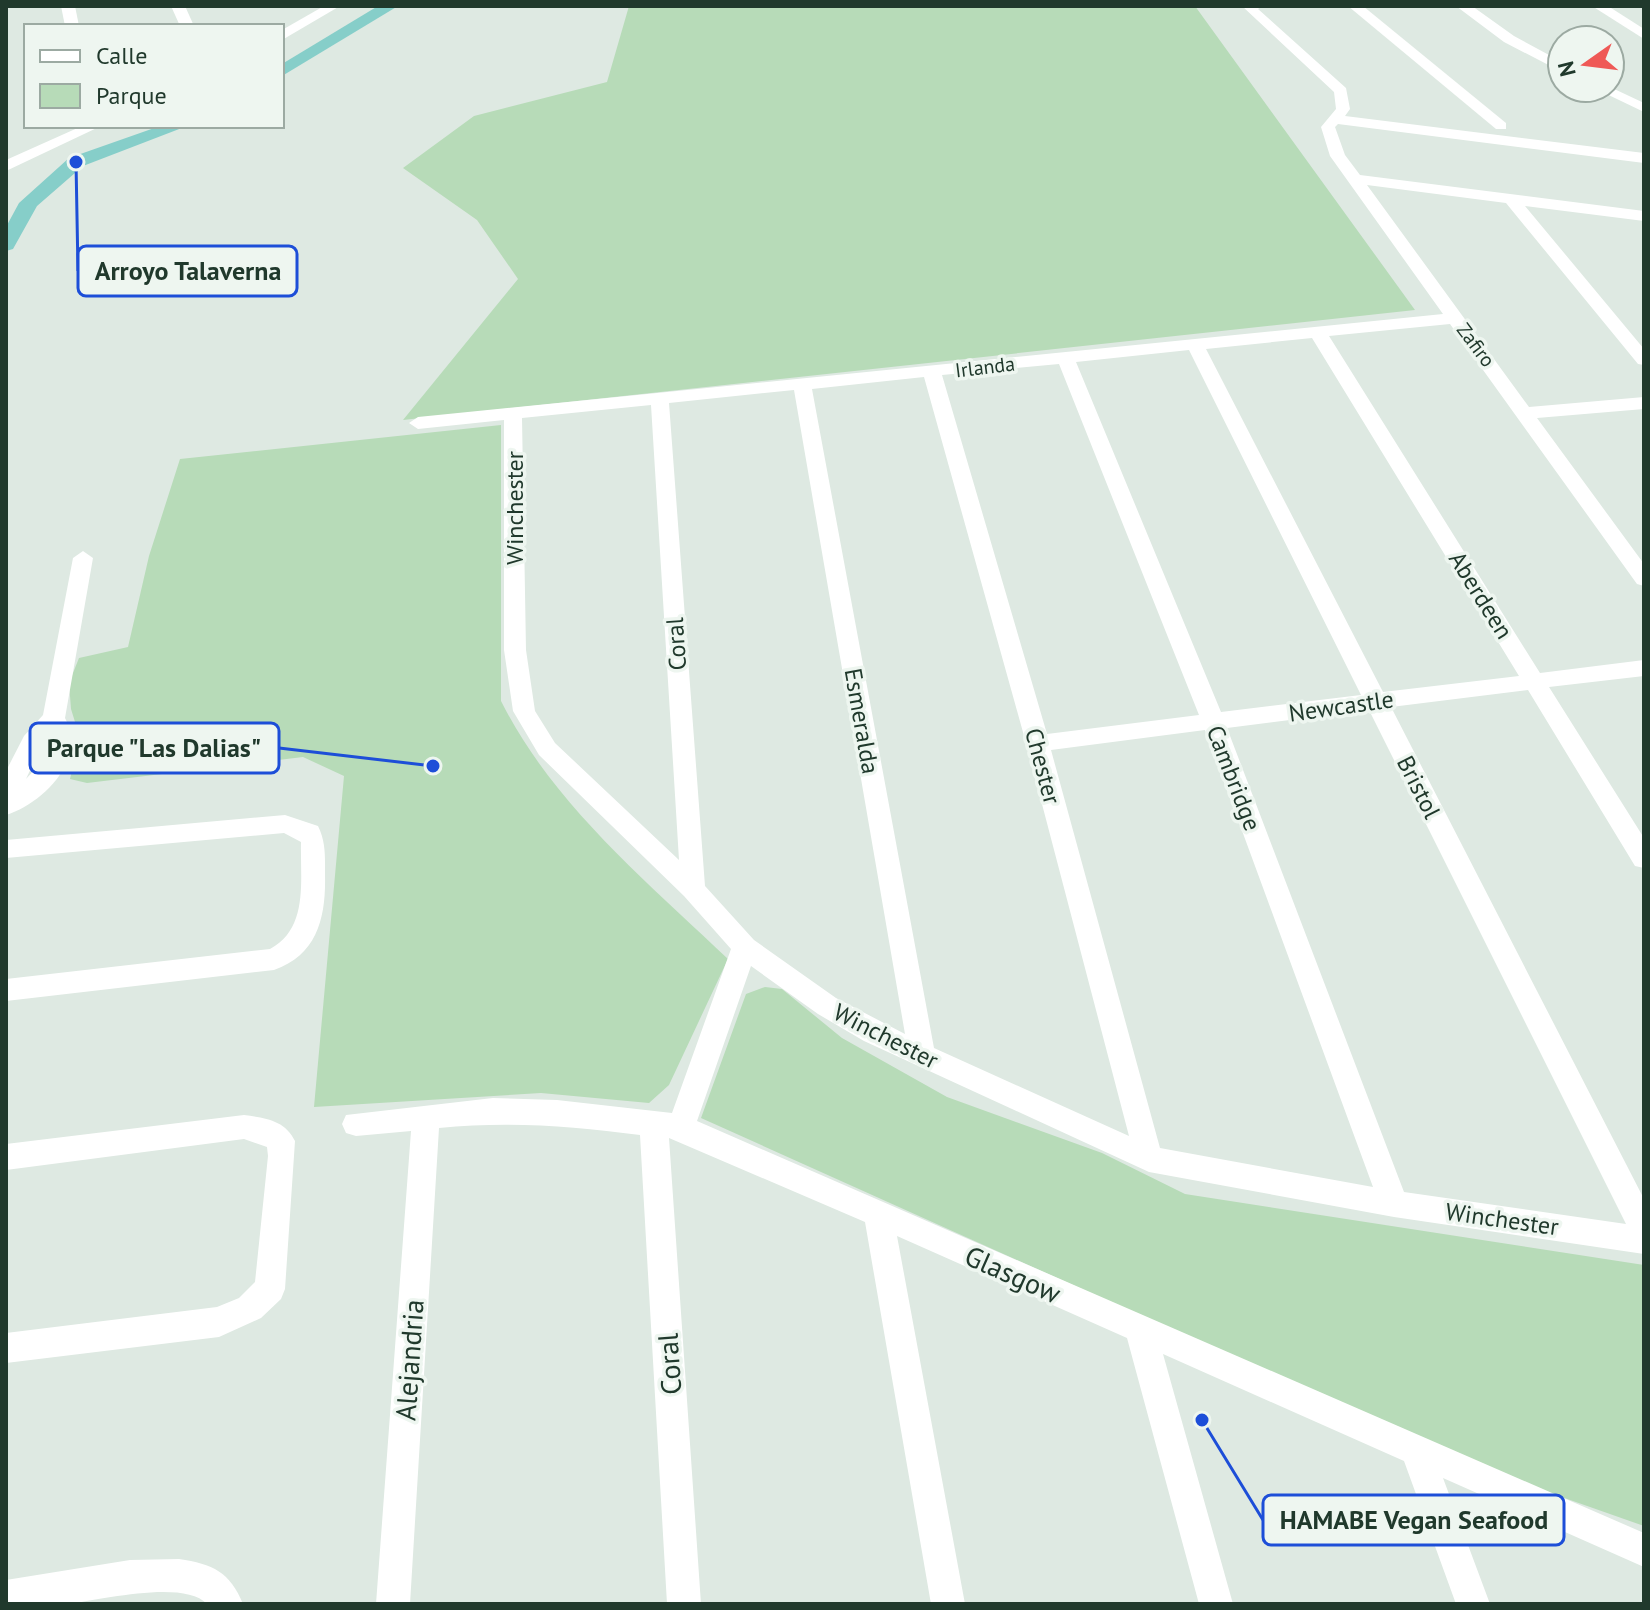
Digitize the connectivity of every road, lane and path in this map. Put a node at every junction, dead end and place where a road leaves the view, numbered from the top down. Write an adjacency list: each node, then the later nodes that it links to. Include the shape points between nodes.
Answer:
1 (178, 6): 2 (street)
2 (185, 6)
3 (333, 6): 9 (street)
4 (1355, 6): 14 (street)
5 (1463, 6): 12 (street)
6 (1484, 6): 11 (street)
7 (1599, 6): 10 (street)
8 (1254, 9): 13 (street, Zafiro, via 1341,91)
9 (284, 35)
10 (1644, 35)
11 (1546, 45)
12 (1546, 59)
13 (1338, 114): 14 (street); 17 (street); 19 (street, Zafiro, via 1328,127 1330,140)
14 (1501, 126): 16 (street)
15 (88, 128): 18 (street)
16 (1644, 145)
17 (1644, 158)
18 (6, 166)
19 (1354, 179): 20 (street); 22 (street, Zafiro)
20 (1511, 199): 21 (street); 26 (street)
21 (1644, 216)
22 (1456, 318): 23 (street, Irlanda); 32 (street, Zafiro)
23 (1317, 331): 24 (street, Irlanda); 37 (street, Aberdeen)
24 (1195, 345): 25 (street, Irlanda); 38 (street, Bristol)
25 (1065, 356): 27 (street, Irlanda); 40 (street, Cambridge)
26 (1644, 360)
27 (932, 373): 28 (street, Irlanda); 41 (street, Chester)
28 (802, 385): 29 (street, Irlanda); 49 (street, Esmeralda)
29 (660, 400): 31 (street, Irlanda); 46 (street, Coral)
30 (1644, 403): 32 (street)
31 (513, 413): 33 (street, Irlanda); 46 (street, Winchester, via 515,650 524,711 547,749)
32 (1527, 413): 35 (street, Zafiro)
33 (418, 423)
34 (83, 558): 39 (street)
35 (1644, 579)
36 (1644, 668): 37 (street, Newcastle)
37 (1534, 681): 38 (street, Newcastle); 45 (street, Aberdeen)
38 (1375, 700): 40 (street, Newcastle); 57 (street, Bristol)
39 (54, 718): 42 (street, via 32,742); 43 (street, via 64,744 55,766)
40 (1214, 723): 41 (street, Newcastle); 55 (street, Cambridge)
41 (1038, 743): 54 (street, Chester)
42 (6, 795)
43 (6, 806)
44 (6, 849): 48 (street, via 285,824 309,833 313,842 309,920 304,940 291,953)
45 (1644, 859)
46 (693, 889): 47 (street, Winchester)
47 (745, 947): 49 (street, Winchester, via 827,1006); 52 (street)
48 (6, 990)
49 (922, 1056): 54 (street, Winchester)
50 (426, 1116): 51 (street, Glasgow); 52 (street, Glasgow, via 557,1112); 65 (street, Alejandria)
51 (356, 1124)
52 (667, 1125): 56 (street, Glasgow); 66 (street, Coral)
53 (6, 1157): 60 (street, via 244,1127 268,1131 281,1141 282,1156 270,1289 260,1301 219,1322)
54 (1149, 1159): 55 (street, Winchester)
55 (1394, 1204): 58 (street, Winchester)
56 (878, 1213): 59 (street, Glasgow); 67 (street)
57 (1644, 1229)
58 (1644, 1240)
59 (1141, 1332): 61 (street, Glasgow); 68 (street)
60 (6, 1348)
61 (1416, 1450): 62 (street, Glasgow); 69 (street)
62 (1644, 1550)
63 (6, 1597): 64 (street, via 160,1575 204,1579)
64 (226, 1604)
65 (393, 1604)
66 (684, 1604)
67 (948, 1604)
68 (1216, 1604)
69 (1473, 1604)

